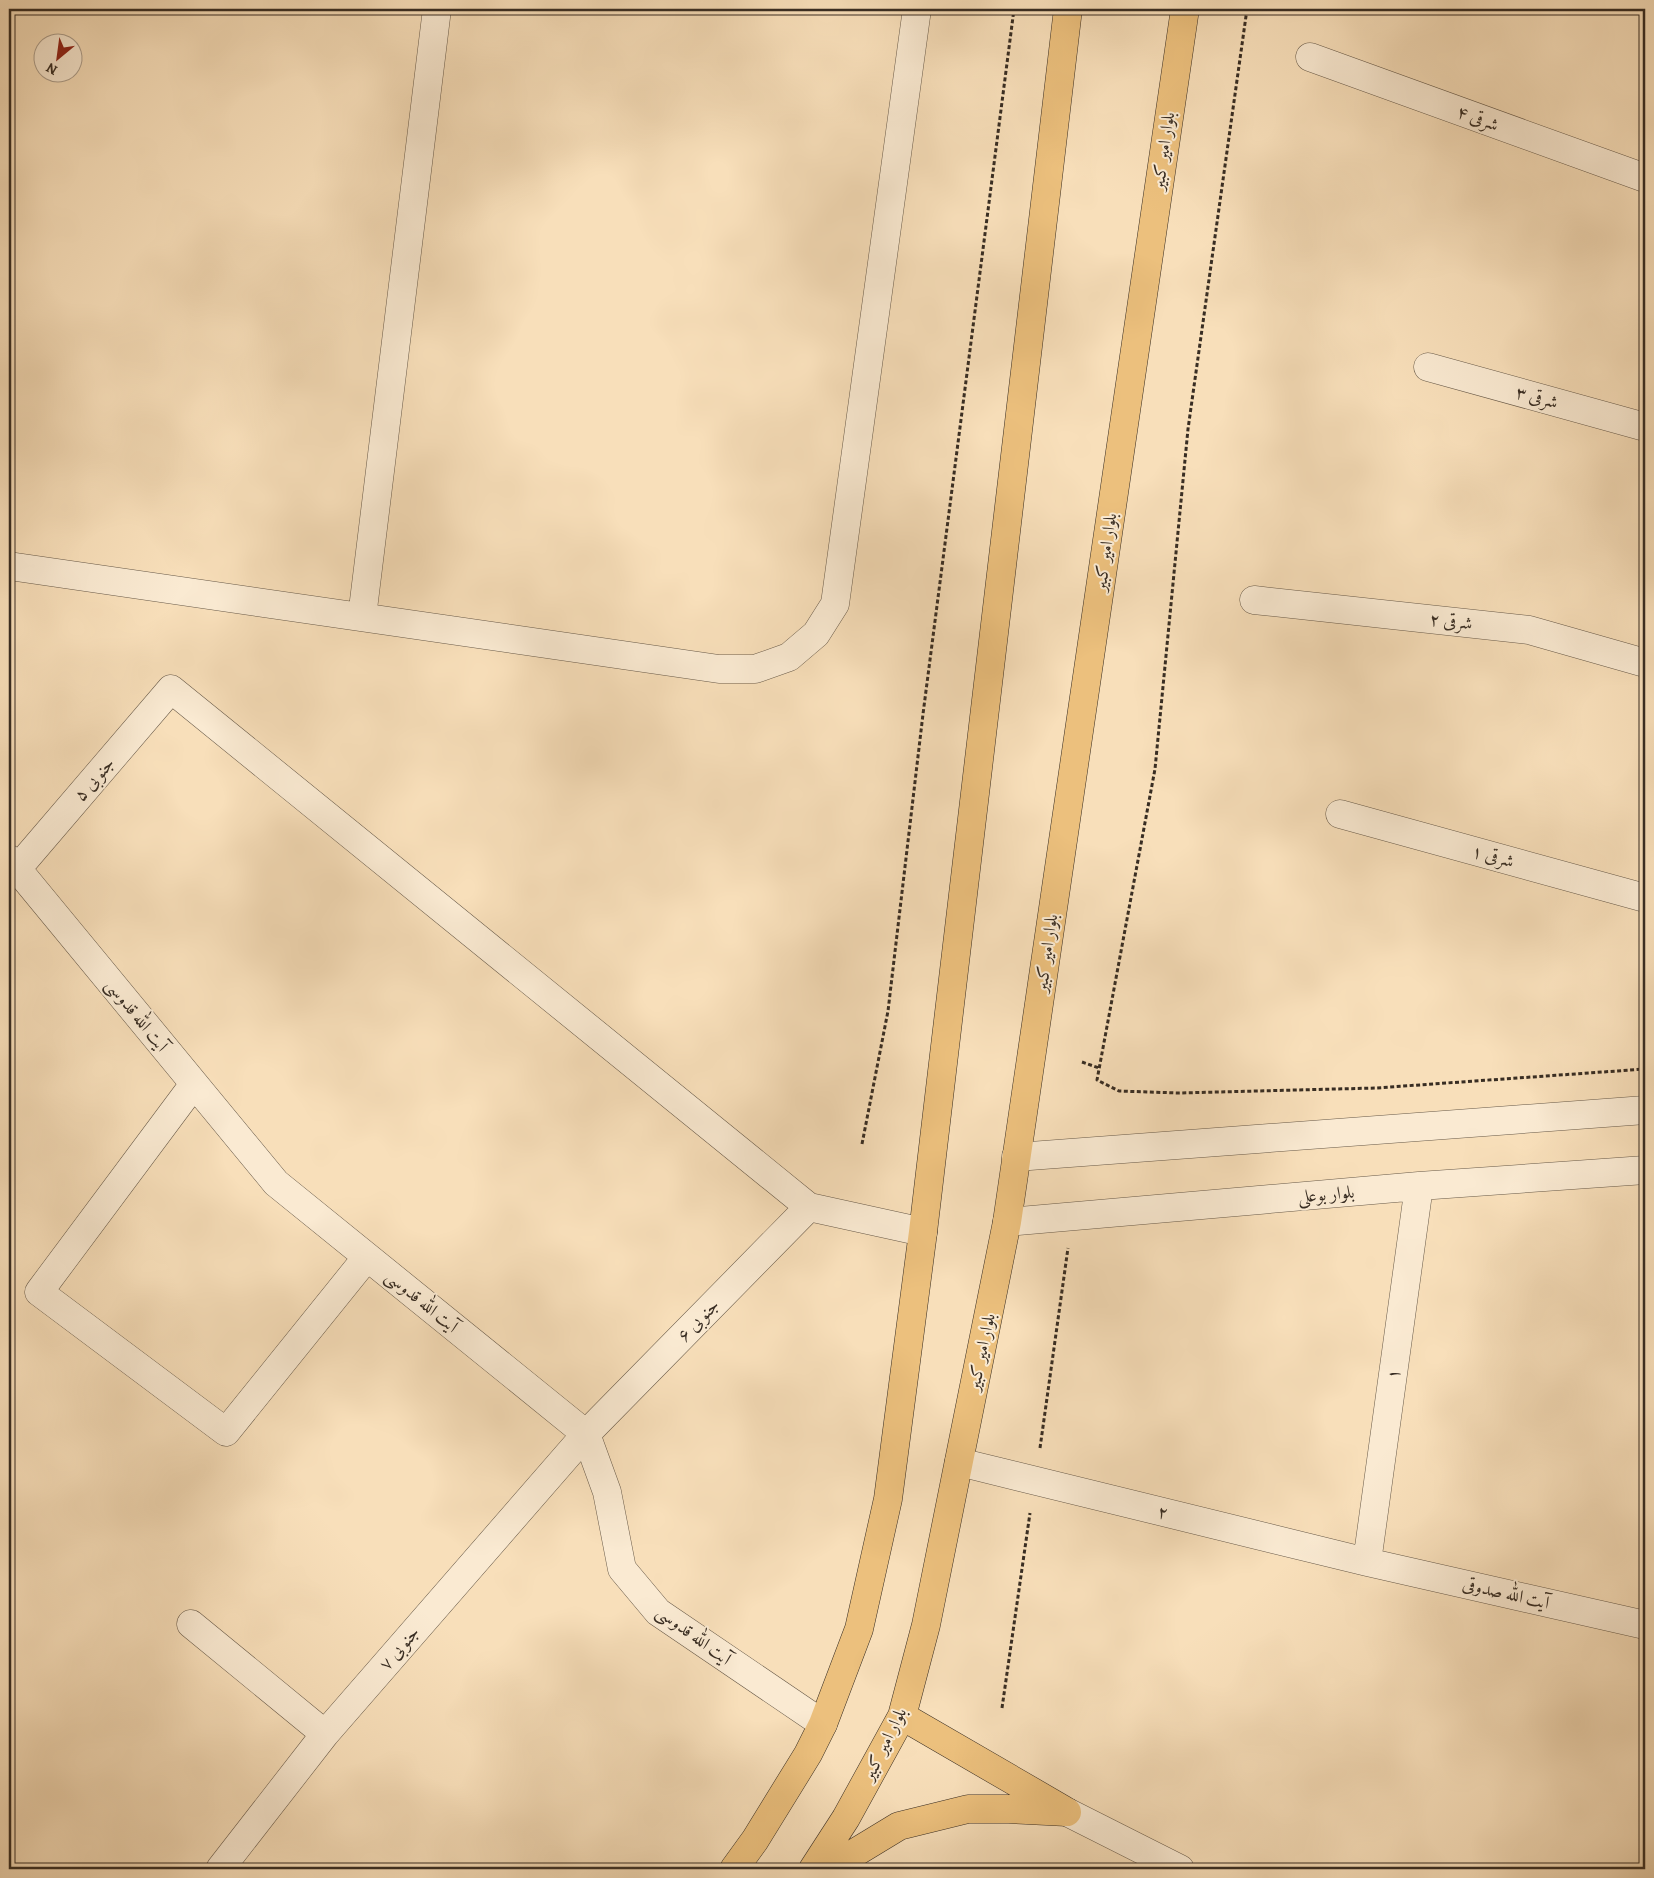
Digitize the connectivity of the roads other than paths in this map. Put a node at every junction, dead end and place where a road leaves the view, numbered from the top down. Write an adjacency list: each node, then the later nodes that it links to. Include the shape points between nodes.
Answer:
1 (437, 9): 11 (street)
2 (917, 9): 11 (street, via 835,604 816,634 789,657 755,669 719,669)
3 (1068, 9): 23 (main road)
4 (1185, 9): 18 (main road, بلوار امیر کبیر)
5 (1310, 57): 6 (street, ۴ شرقی)
6 (1645, 178)
7 (1428, 367): 8 (street, شرقی ۳)
8 (1645, 427)
9 (9, 566): 11 (street)
10 (1254, 600): 12 (street, شرقی ۲, via 1529,630)
11 (362, 617)
12 (1645, 663)
13 (1340, 814): 15 (street, شرقی ۱)
14 (13, 864): 16 (street, آیت الله قدوسی); 21 (street, ۵ جنوبی, via 171,689)
15 (1645, 898)
16 (194, 1084): 24 (street, آیت الله قدوسی, via 276,1183); 24 (street, via 39,1292 226,1432)
17 (1645, 1110): 18 (street)
18 (1016, 1157): 22 (main road, بلوار امیر کبیر)
19 (1645, 1170): 20 (street, بلوار بوعلی)
20 (1419, 1186): 22 (street, بلوار بوعلی); 27 (street, ۱)
21 (809, 1207): 23 (street); 25 (street, ۶ جنوبی)
22 (1008, 1222): 26 (main road, بلوار امیر کبیر)
23 (923, 1232): 31 (main road, via 888,1499 859,1629)
24 (367, 1257): 25 (street, آیت الله قدوسی)
25 (586, 1434): 31 (street, آیت الله قدوسی, via 607,1492 622,1569 658,1612); 32 (street, ۷ جنوبی)
26 (959, 1462): 27 (street, ۲); 30 (main road, بلوار امیر کبیر, via 926,1624)
27 (1367, 1562): 29 (street, آیت الله صدوقی)
28 (191, 1624): 32 (street)
29 (1645, 1625)
30 (902, 1716): 33 (main road); 36 (main road, بلوار امیر کبیر, via 846,1818)
31 (823, 1724): 35 (main road, via 808,1754)
32 (325, 1734): 34 (street, ۷ جنوبی)
33 (1067, 1812): 37 (main road, via 968,1809 899,1826); 38 (street)
34 (220, 1869)
35 (734, 1869)
36 (813, 1869)
37 (832, 1869)
38 (1180, 1869)

